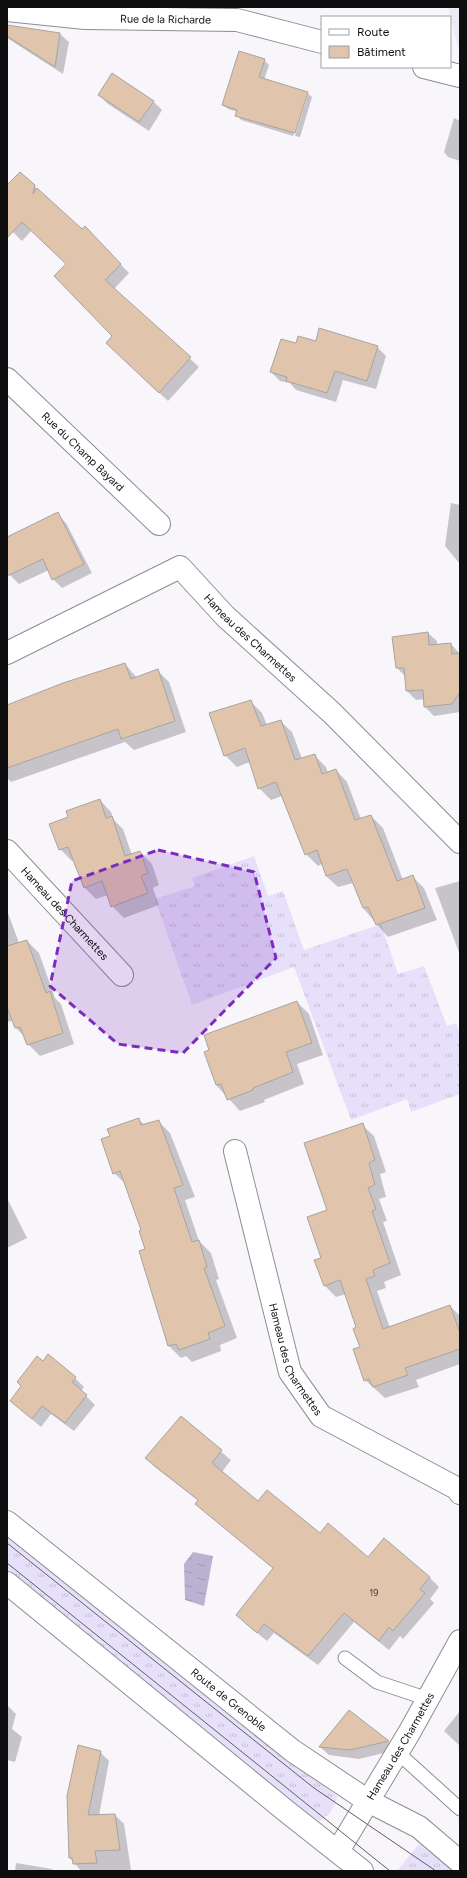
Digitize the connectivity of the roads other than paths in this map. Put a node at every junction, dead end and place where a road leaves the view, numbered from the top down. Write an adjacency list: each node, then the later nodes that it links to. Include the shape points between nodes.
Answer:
1 (7, 10): 2 (street, Rue de la Richarde, via 85,18 236,20)
2 (321, 42)
3 (428, 68): 4 (street)
4 (460, 76)
5 (7, 379): 6 (street, Rue du Champ Bayard)
6 (159, 524)
7 (7, 653): 8 (street, Hameau des Charmettes, via 180,567 225,616 332,713)
8 (460, 842)
9 (7, 851): 10 (street, Hameau des Charmettes)
10 (122, 975)
11 (235, 1151): 12 (street, Hameau des Charmettes, via 290,1372 321,1416)
12 (459, 1490)
13 (7, 1522): 19 (street, Route de Grenoble, via 293,1751)
14 (7, 1583): 21 (street)
15 (460, 1640): 17 (street, Hameau des Charmettes)
16 (345, 1658): 17 (lane, via 377,1682)
17 (428, 1699): 18 (street, Hameau des Charmettes)
18 (397, 1752): 19 (street, Hameau des Charmettes); 20 (lane)
19 (368, 1801): 21 (street, Hameau des Charmettes); 22 (street, Route de Grenoble, via 419,1828)
20 (460, 1809)
21 (338, 1851): 23 (street)
22 (460, 1862)
23 (362, 1871)

